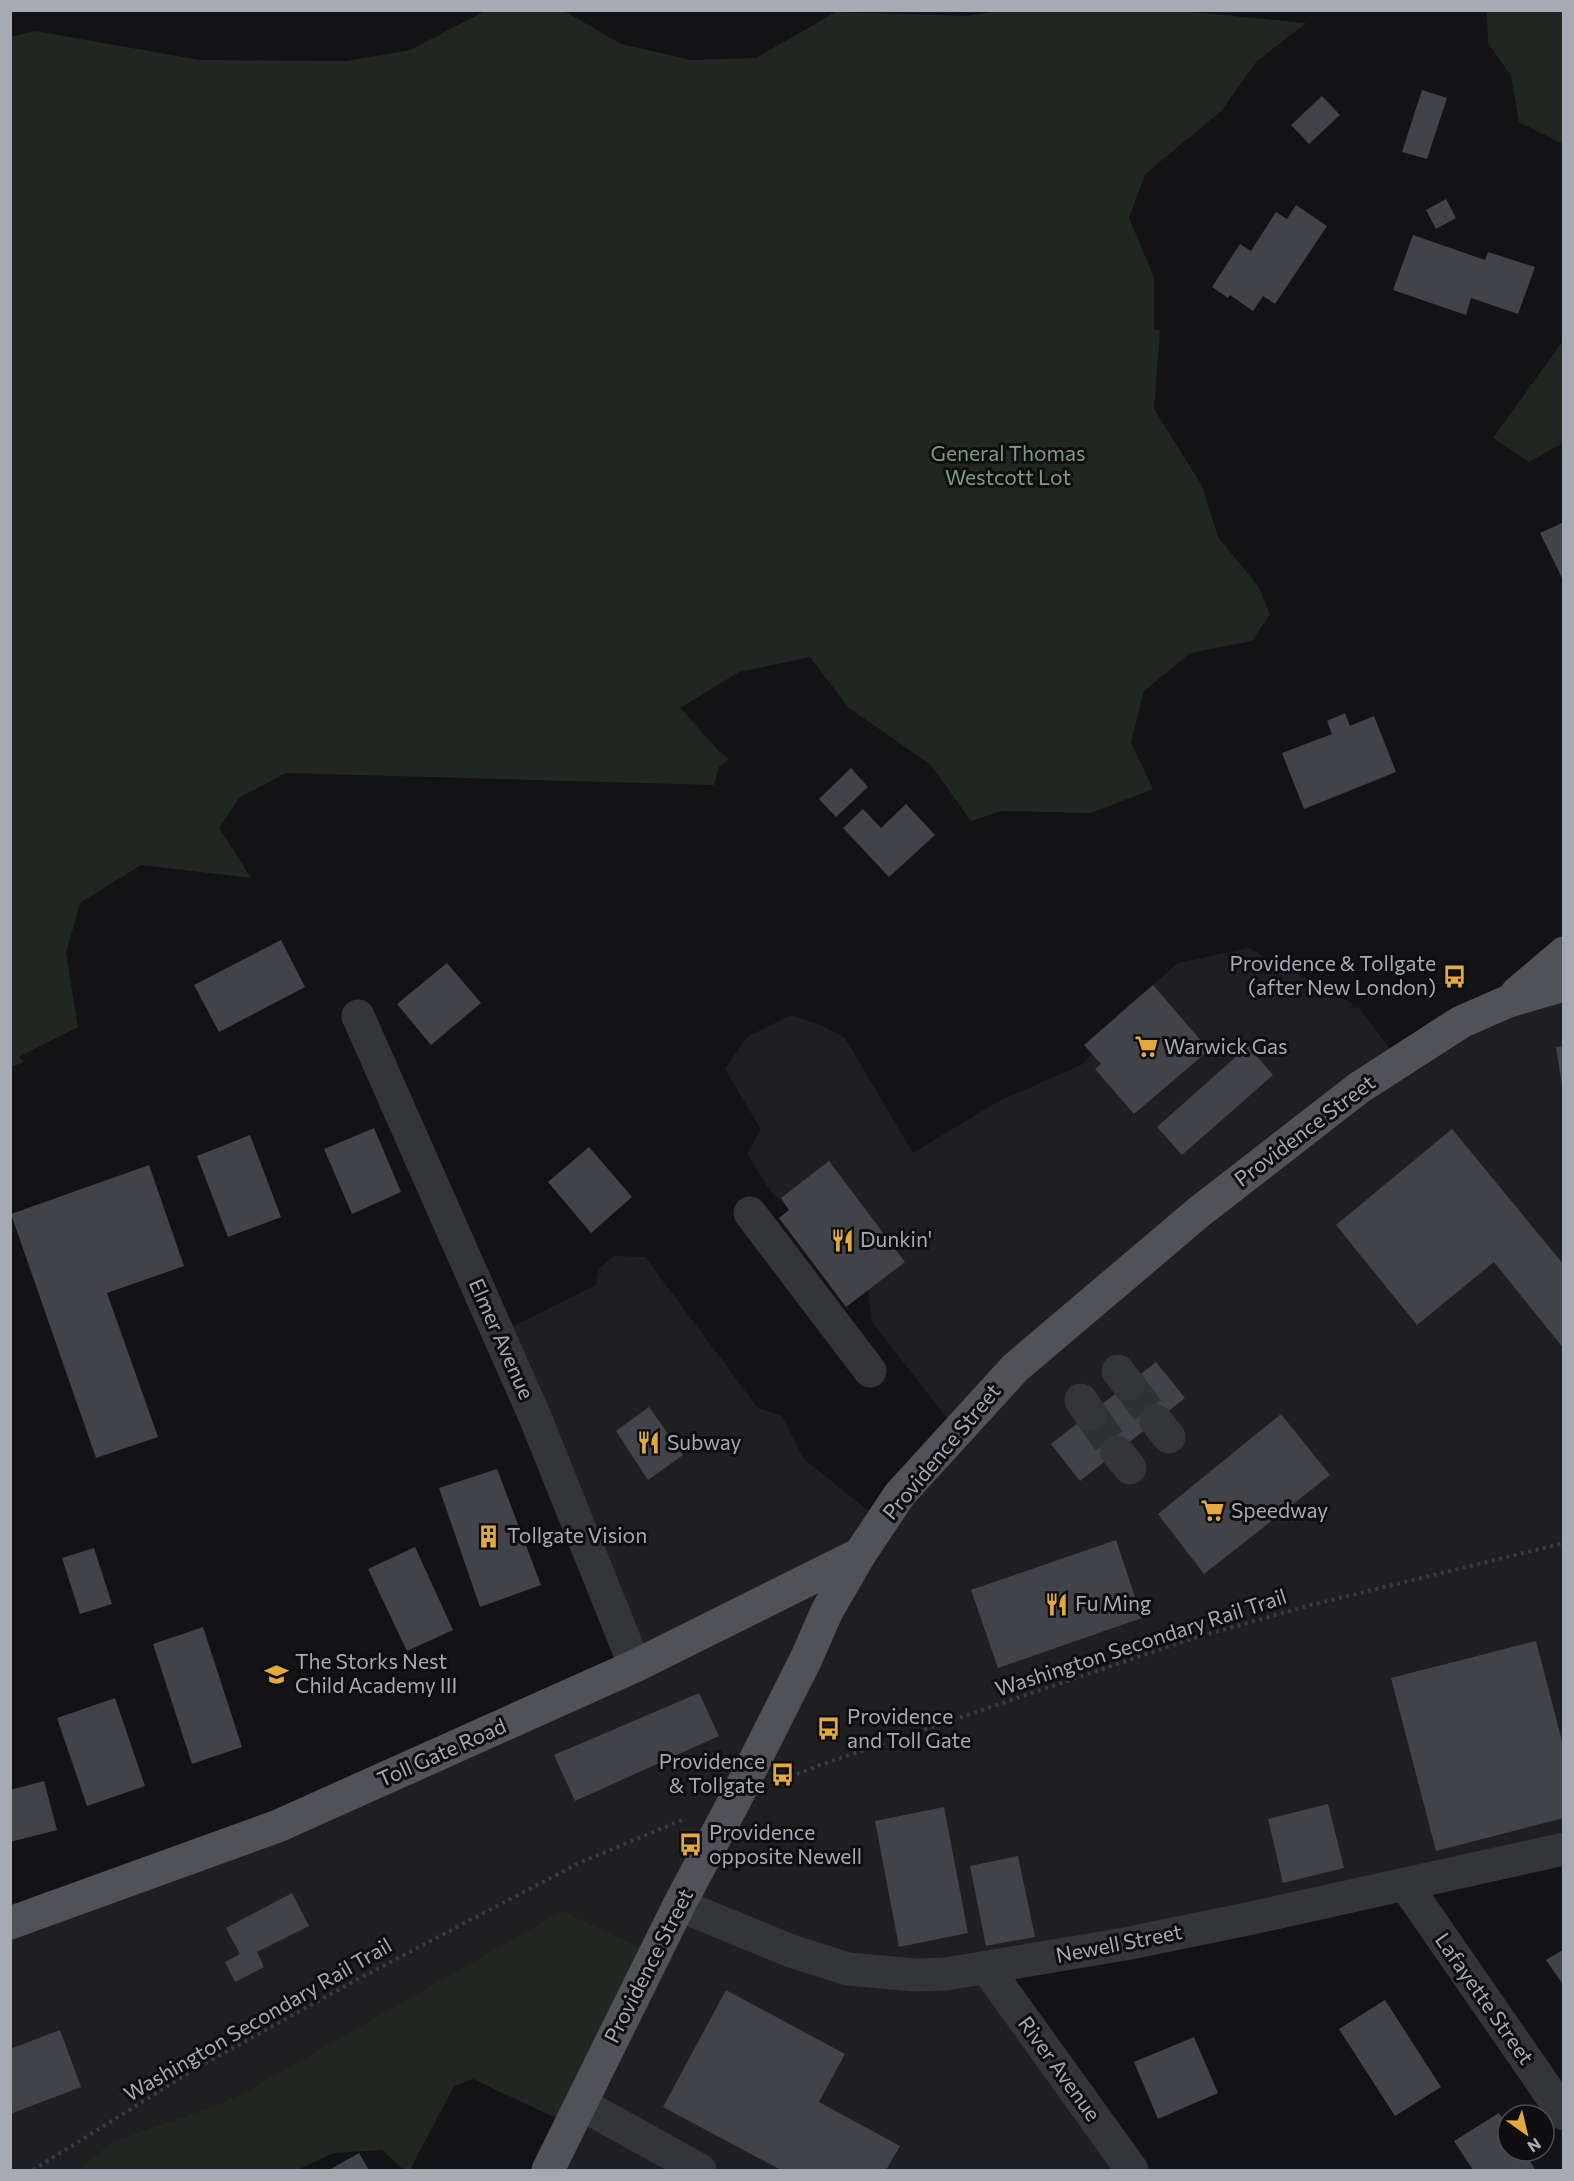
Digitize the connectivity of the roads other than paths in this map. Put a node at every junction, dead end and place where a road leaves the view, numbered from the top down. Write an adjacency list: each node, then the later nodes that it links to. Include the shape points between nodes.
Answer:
1 (1563, 953): 3 (main road)
2 (1563, 985): 3 (main road, Providence Street)
3 (1509, 1001): 7 (main road, Providence Street, via 1461,1022 1360,1087 1199,1212 1015,1368 900,1494)
4 (358, 1016): 8 (street, Elmer Avenue, via 535,1417)
5 (750, 1213): 6 (street)
6 (870, 1371)
7 (860, 1554): 8 (main road, Toll Gate Road); 11 (main road, Providence Street, via 827,1611)
8 (636, 1666): 12 (main road, Toll Gate Road, via 278,1826)
9 (1563, 1849): 10 (street, Newell Street)
10 (1405, 1884): 13 (street, Newell Street, via 1125,1944); 15 (street, Lafayette Street)
11 (679, 1905): 13 (street, Newell Street, via 791,1952 848,1969 915,1975); 14 (main road, Providence Street)
12 (10, 1923)
13 (986, 1967): 18 (street, River Avenue)
14 (581, 2104): 16 (main road, Providence Street); 17 (street)
15 (1563, 2114)
16 (548, 2170)
17 (700, 2170)
18 (1132, 2170)

